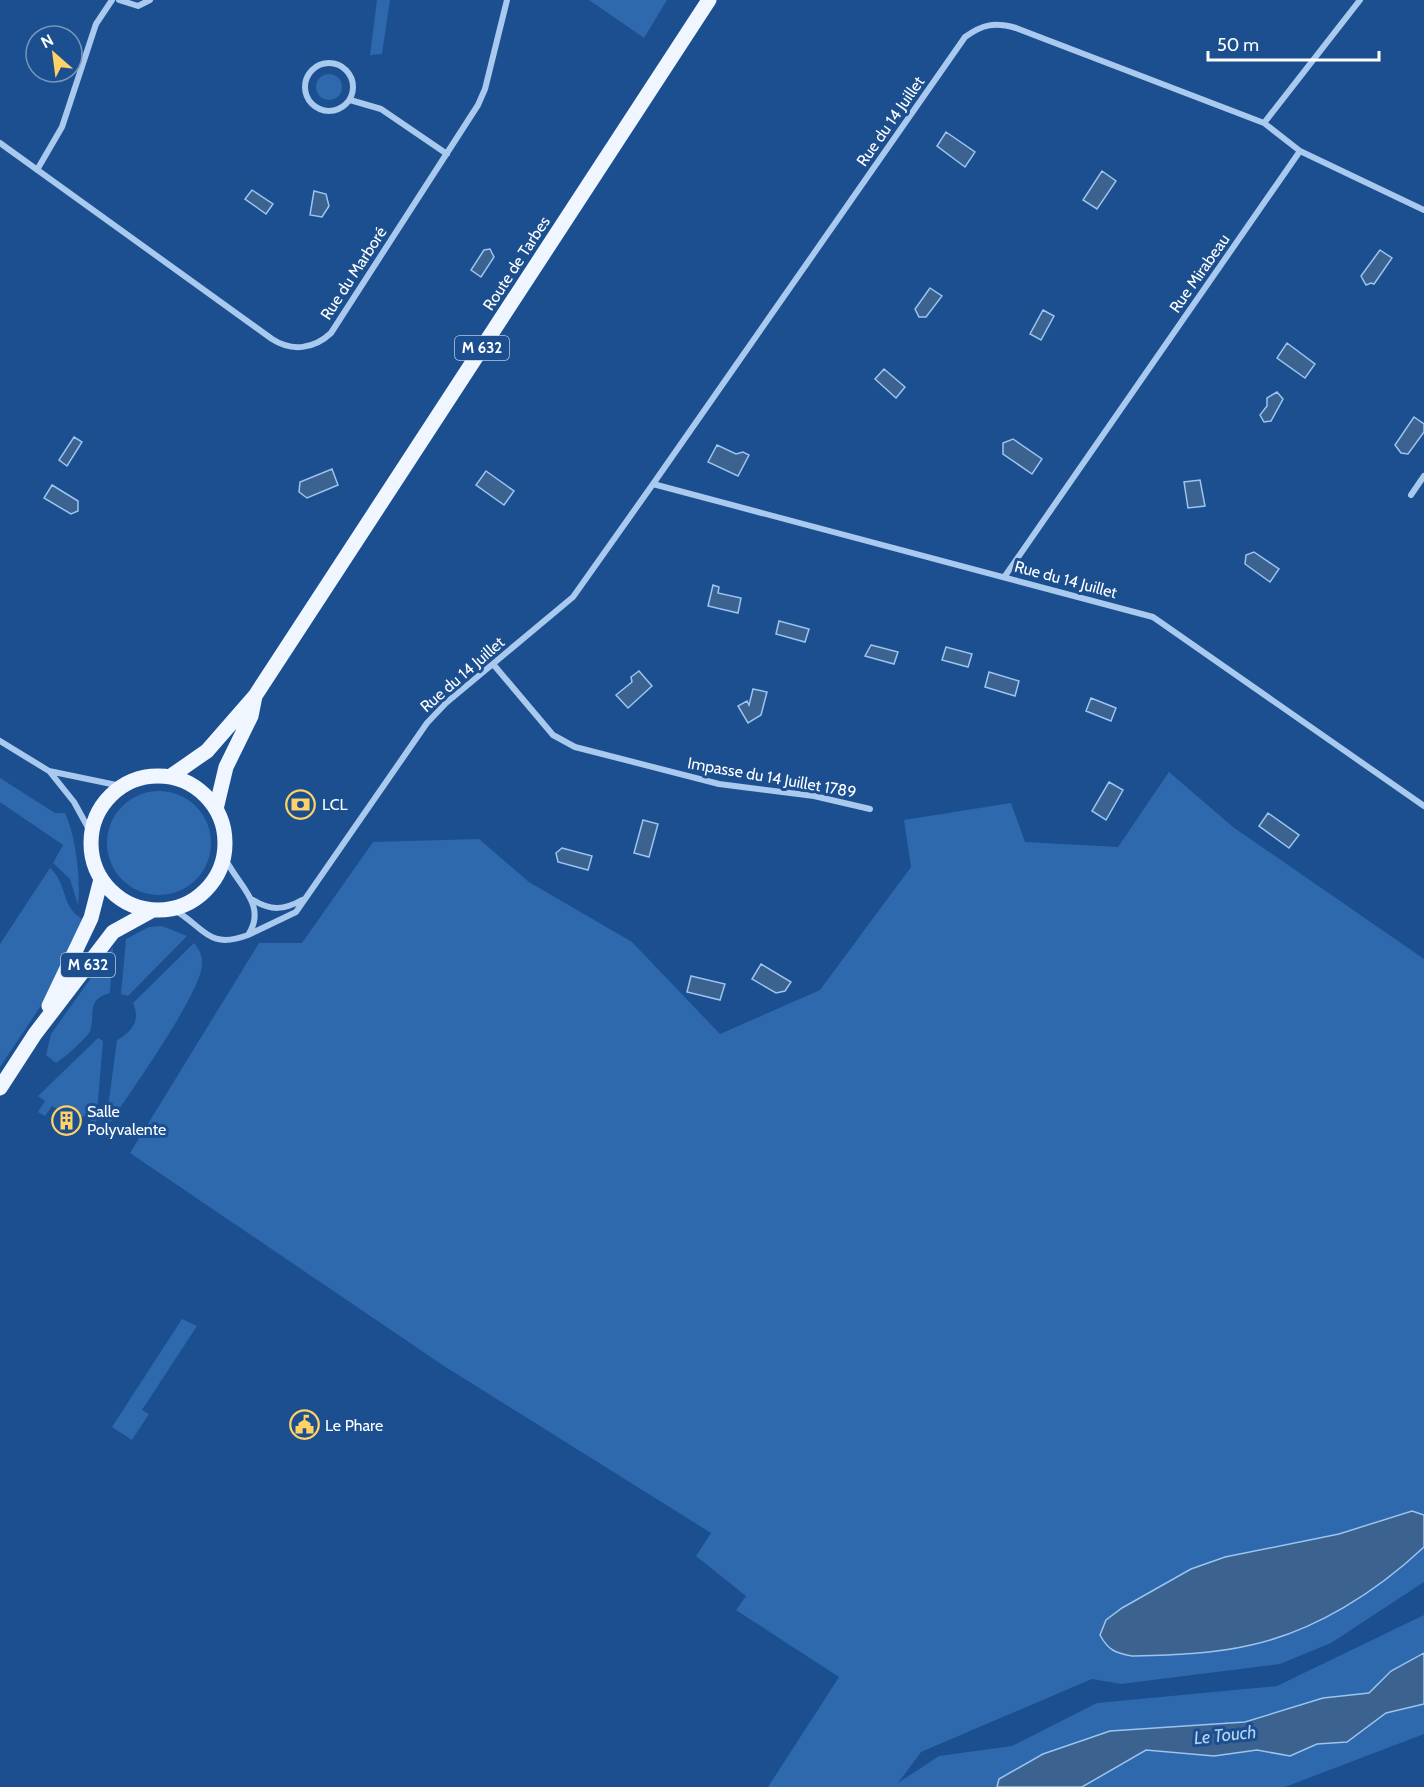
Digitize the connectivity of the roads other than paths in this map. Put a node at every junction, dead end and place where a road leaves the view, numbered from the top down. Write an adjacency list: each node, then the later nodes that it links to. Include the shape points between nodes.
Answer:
1 (112, 0): 12 (street, via 96,24 63,127)
2 (119, 0): 3 (street, via 138,6)
3 (150, 0)
4 (507, 0): 11 (street, Rue du Marboré, via 485,89)
5 (709, 0): 19 (main road, Route de Tarbes / M 632)
6 (1360, 0): 8 (street)
7 (350, 100): 7 (street, via 354,90 352,79 340,65 322,63 308,75 305,93 316,108 335,111); 11 (street, via 381,109)
8 (1264, 123): 10 (street); 15 (street, Rue du 14 Juillet, via 1016,28 989,23 977,28 959,45)
9 (0, 143): 12 (street, Rue du Marboré)
10 (1300, 150): 13 (street); 17 (street, Rue Mirabeau)
11 (447, 154): 12 (street, Rue du Marboré, via 331,333 300,348 272,339)
12 (37, 170)
13 (1424, 210)
14 (1424, 476): 16 (street)
15 (653, 484): 17 (street, Rue du 14 Juillet); 18 (street, Rue du 14 Juillet, via 573,597)
16 (1411, 495)
17 (1005, 576): 24 (street, Rue du 14 Juillet, via 1153,617)
18 (494, 664): 26 (street, Impasse du 14 Juillet 1789, via 553,735 575,747 719,784 814,796); 30 (street, Rue du 14 Juillet, via 426,723)
19 (255, 696): 22 (main road, Route de Tarbes / M 632, via 207,751); 25 (main road, Route de Tarbes / M 632, via 226,767)
20 (0, 741): 21 (street)
21 (49, 771): 23 (street); 27 (street, via 74,802)
22 (171, 777): 23 (main road, via 145,777); 25 (main road, via 197,788)
23 (121, 786): 27 (main road, via 101,806)
24 (1424, 806)
25 (216, 809): 28 (main road, via 225,832)
26 (870, 809)
27 (91, 832): 29 (main road, via 92,856)
28 (224, 856): 31 (street); 32 (main road, via 209,887)
29 (101, 879): 33 (main road, via 123,901); 35 (main road, M 632, via 91,918)
30 (306, 898): 31 (street, via 277,910); 34 (street, Rue du 14 Juillet, via 286,919)
31 (253, 900): 34 (street, via 255,918)
32 (171, 908): 33 (main road); 34 (street, Rue du 14 Juillet, via 216,941)
33 (153, 910): 35 (main road, M 632, via 113,932)
34 (248, 935)
35 (35, 1035): 36 (main road, M 632)
36 (0, 1088)

